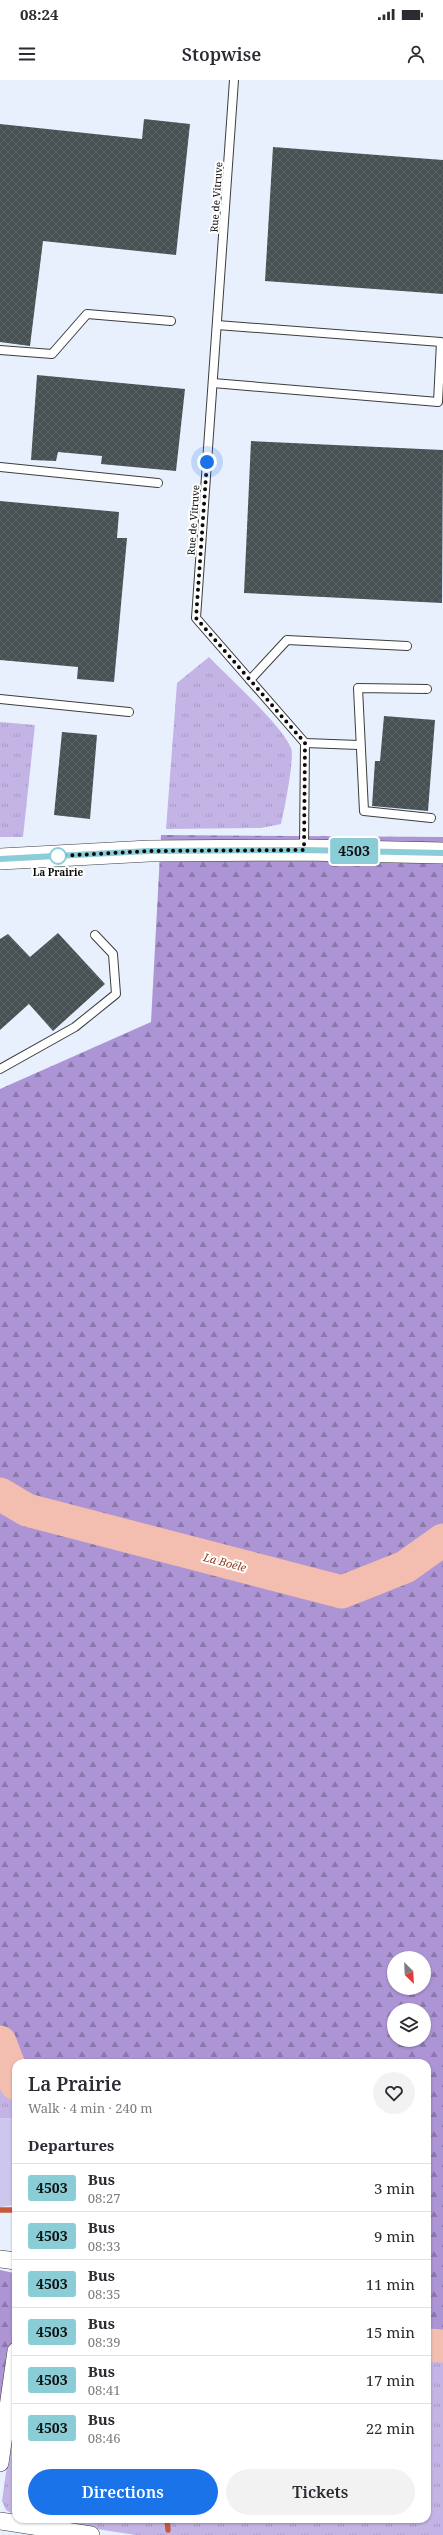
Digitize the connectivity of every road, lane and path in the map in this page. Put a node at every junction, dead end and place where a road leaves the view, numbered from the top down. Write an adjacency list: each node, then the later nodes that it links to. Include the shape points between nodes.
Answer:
1 (234, 80): 3 (lane, Rue de Vitruve)
2 (171, 321): 4 (lane, via 87,314 52,354)
3 (217, 325): 5 (lane, Rue de Vitruve); 5 (lane, via 441,342 438,402)
4 (0, 350)
5 (213, 383): 9 (lane, Rue de Vitruve, via 196,618)
6 (0, 467): 7 (lane)
7 (158, 483)
8 (407, 646): 9 (lane, via 288,640)
9 (250, 680): 13 (lane, Rue de Vitruve)
10 (427, 689): 14 (lane, via 358,688)
11 (0, 699): 12 (lane)
12 (129, 712)
13 (305, 743): 14 (lane); 16 (lane)
14 (359, 745): 15 (lane, via 364,811)
15 (431, 818)
16 (304, 850): 17 (street); 18 (street, via 149,851)
17 (443, 853)
18 (0, 859)
19 (95, 935): 20 (lane, via 113,954 116,994 75,1027)
20 (0, 1069)
21 (0, 2259): 22 (street)
22 (12, 2260)
23 (12, 2379): 24 (street)
24 (0, 2463)
25 (0, 2521): 26 (street)
26 (12, 2523)
27 (13, 2523): 28 (street)
28 (91, 2535)

